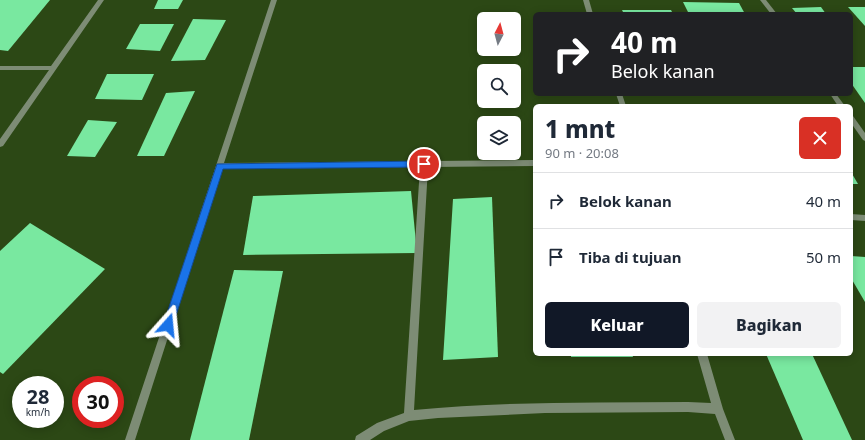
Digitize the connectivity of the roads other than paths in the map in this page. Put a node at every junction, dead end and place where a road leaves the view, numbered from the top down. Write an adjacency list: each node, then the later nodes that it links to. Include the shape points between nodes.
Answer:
1 (101, 0): 8 (street)
2 (274, 0): 14 (street)
3 (586, 0): 5 (street)
4 (763, 0): 6 (street)
5 (589, 12)
6 (772, 12)
7 (0, 68): 8 (street)
8 (54, 68): 11 (street)
9 (853, 121): 10 (street)
10 (865, 138)
11 (0, 144)
12 (533, 163): 13 (street)
13 (424, 164): 14 (street); 19 (street)
14 (220, 166): 20 (street)
15 (853, 218): 16 (street)
16 (865, 218)
17 (703, 356): 18 (street)
18 (718, 409): 19 (street, via 545,408); 22 (street)
19 (409, 416): 21 (street, via 381,427)
20 (130, 440)
21 (360, 440)
22 (730, 440)

